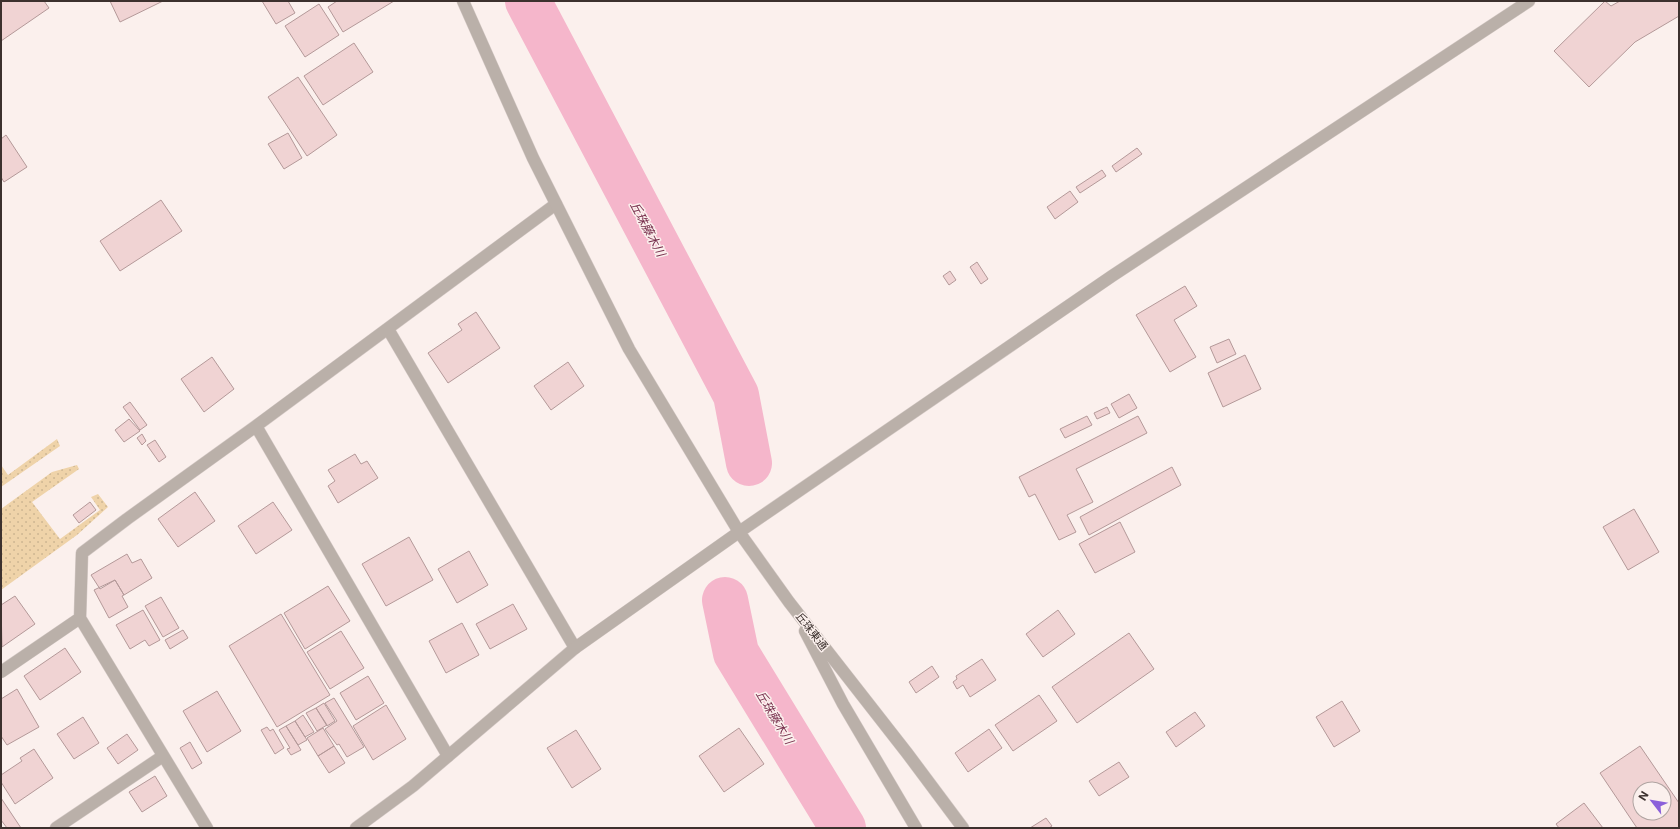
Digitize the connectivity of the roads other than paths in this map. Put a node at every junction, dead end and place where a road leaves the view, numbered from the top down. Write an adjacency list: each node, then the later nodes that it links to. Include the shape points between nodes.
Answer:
1 (463, 1): 3 (street)
2 (1529, 1): 6 (street, via 1112,276)
3 (556, 204): 4 (street); 6 (street, via 629,349)
4 (388, 329): 5 (street); 9 (street)
5 (256, 426): 8 (street, via 82,554); 12 (street)
6 (739, 532): 7 (street); 9 (street)
7 (789, 602): 16 (street, 丘珠東通, via 843,704); 17 (street, 丘珠東通)
8 (80, 618): 10 (street); 11 (street)
9 (575, 648): 12 (street)
10 (1, 672)
11 (163, 756): 13 (street); 14 (street)
12 (448, 756): 15 (street, via 413,786)
13 (56, 828)
14 (207, 828)
15 (356, 828)
16 (916, 828)
17 (963, 828)

